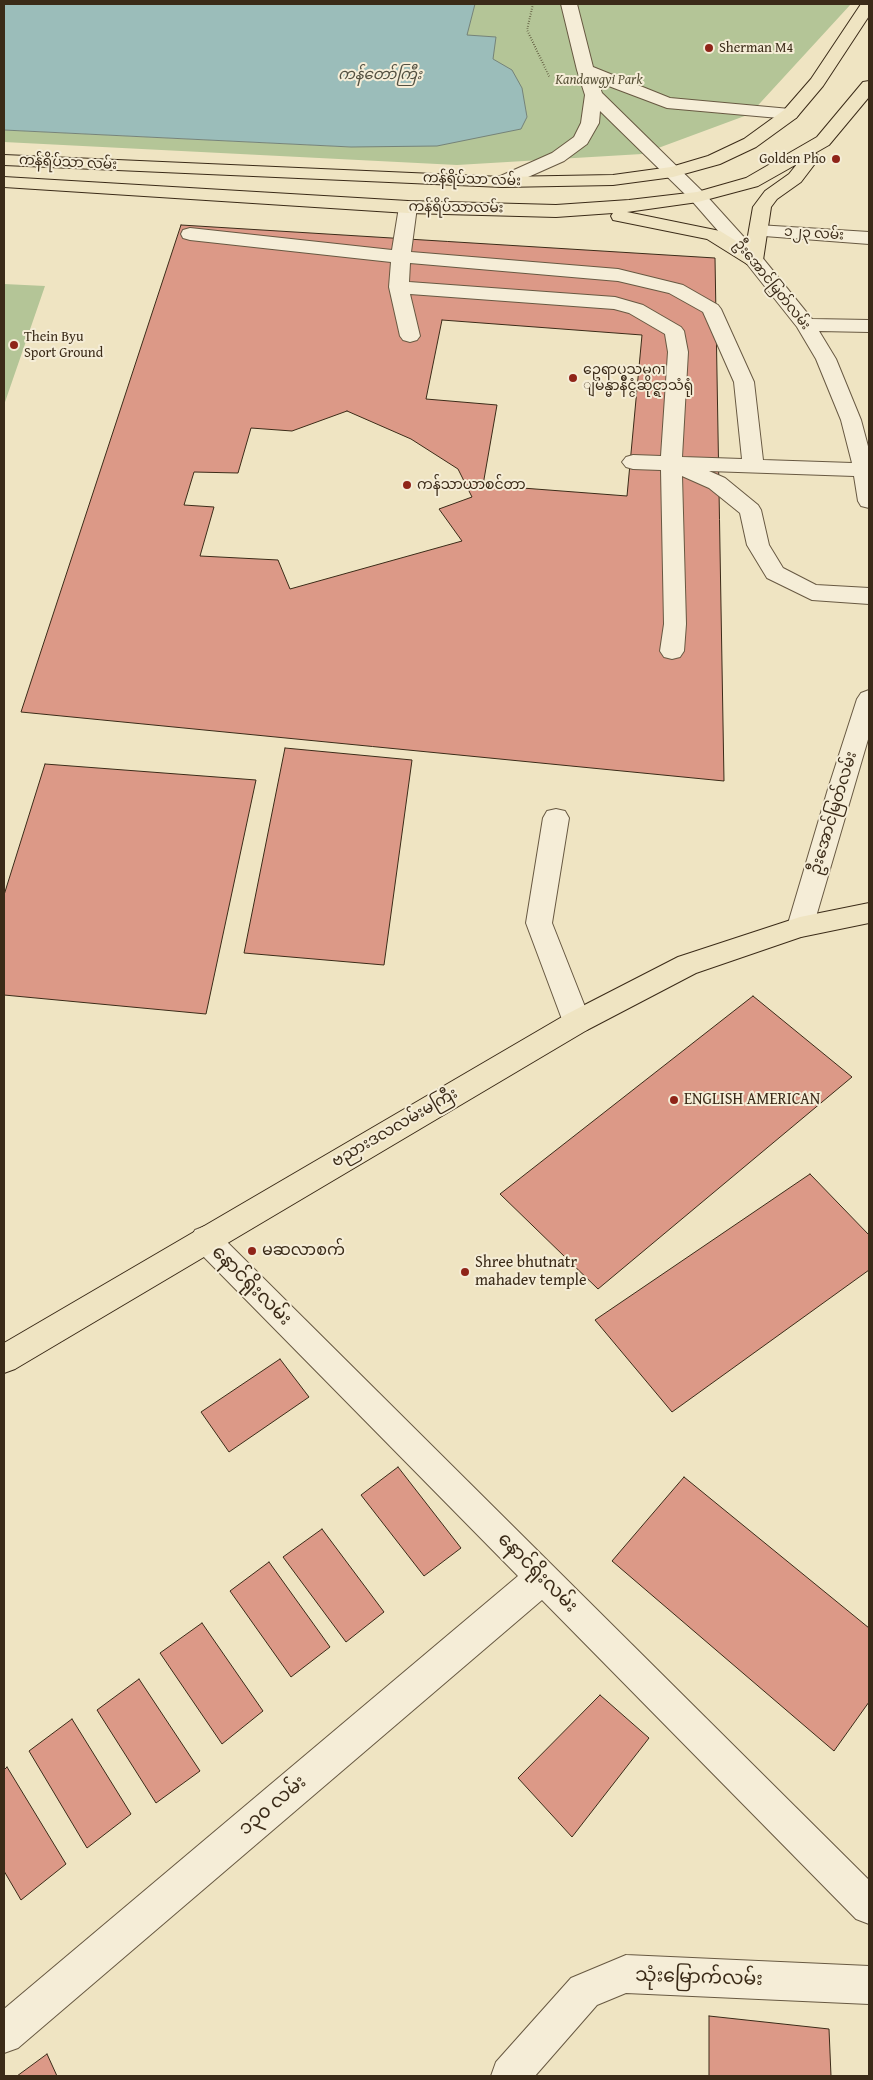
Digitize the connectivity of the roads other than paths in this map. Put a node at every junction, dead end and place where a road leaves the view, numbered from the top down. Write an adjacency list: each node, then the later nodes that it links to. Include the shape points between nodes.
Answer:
1 (570, 4): 3 (street)
2 (869, 4): 6 (main road, ကန်ရိပ်သာ လမ်း, via 817,82)
3 (585, 70): 5 (street); 6 (street, via 667,103)
4 (869, 86): 7 (main road, ကန်ရိပ်သာလမ်း)
5 (594, 95): 9 (street, ဦးအောင်မြတ်လမ်း); 11 (street, via 590,123 581,140 558,158)
6 (790, 114): 9 (main road, ကန်ရိပ်သာ လမ်း, via 750,142 714,160)
7 (823, 141): 12 (main road, ကန်ရိပ်သာလမ်း, via 752,182); 15 (main road, via 795,178 771,195 762,207)
8 (4, 160): 11 (main road, ကန်ရိပ်သာ လမ်း)
9 (673, 172): 11 (main road, ကန်ရိပ်သာ လမ်း, via 613,180); 12 (street, ဦးအောင်မြတ်လမ်း)
10 (4, 182): 13 (main road, ကန်ရိပ်သာလမ်း)
11 (502, 182)
12 (698, 197): 14 (main road, ကန်ရိပ်သာလမ်း, via 629,206); 19 (street, ဦးအောင်မြတ်လမ်း)
13 (408, 207): 14 (main road, ကန်ရိပ်သာလမ်း); 18 (street)
14 (556, 210): 19 (main road, via 652,221 713,235)
15 (758, 230): 17 (street, ၁၂၃ လမ်း); 19 (main road)
16 (190, 234): 18 (street)
17 (869, 238)
18 (400, 257): 20 (street); 26 (street, via 618,275 676,289 711,309 744,382)
19 (754, 260): 21 (street, ဦးအောင်မြတ်လမ်း)
20 (399, 287): 23 (street); 25 (street, via 615,303 636,308 667,325 674,331 678,352)
21 (806, 325): 22 (street); 27 (street, ဦးအောင်မြတ်လမ်း, via 826,359 851,420)
22 (869, 326)
23 (410, 336)
24 (633, 462): 25 (street)
25 (671, 463): 26 (street); 28 (street, via 717,483 750,510 758,545 775,573 812,592); 29 (street, via 675,624)
26 (753, 466): 27 (street)
27 (868, 486)
28 (869, 596)
29 (672, 650)
30 (869, 699): 33 (street, ဦးအောင်မြတ်လမ်း)
31 (556, 818): 34 (street, via 539,923)
32 (869, 913): 33 (main road, ဗညားဒလလမ်းမကြီး)
33 (800, 927): 34 (main road, ဗညားဒလလမ်းမကြီး, via 687,965)
34 (577, 1022): 35 (main road, ဗညားဒလလမ်းမကြီး)
35 (205, 1239): 36 (main road, ဗညားဒလလမ်းမကြီး); 37 (street, နောင်ရိုးလမ်း)
36 (4, 1359)
37 (542, 1578): 38 (street, နောင်ရိုးလမ်း); 40 (street, ၁၃၀ လမ်း)
38 (869, 1906)
39 (869, 1985): 41 (street, သုံးမြောက်လမ်း, via 626,1974 584,1991)
40 (4, 2034)
41 (510, 2076)

